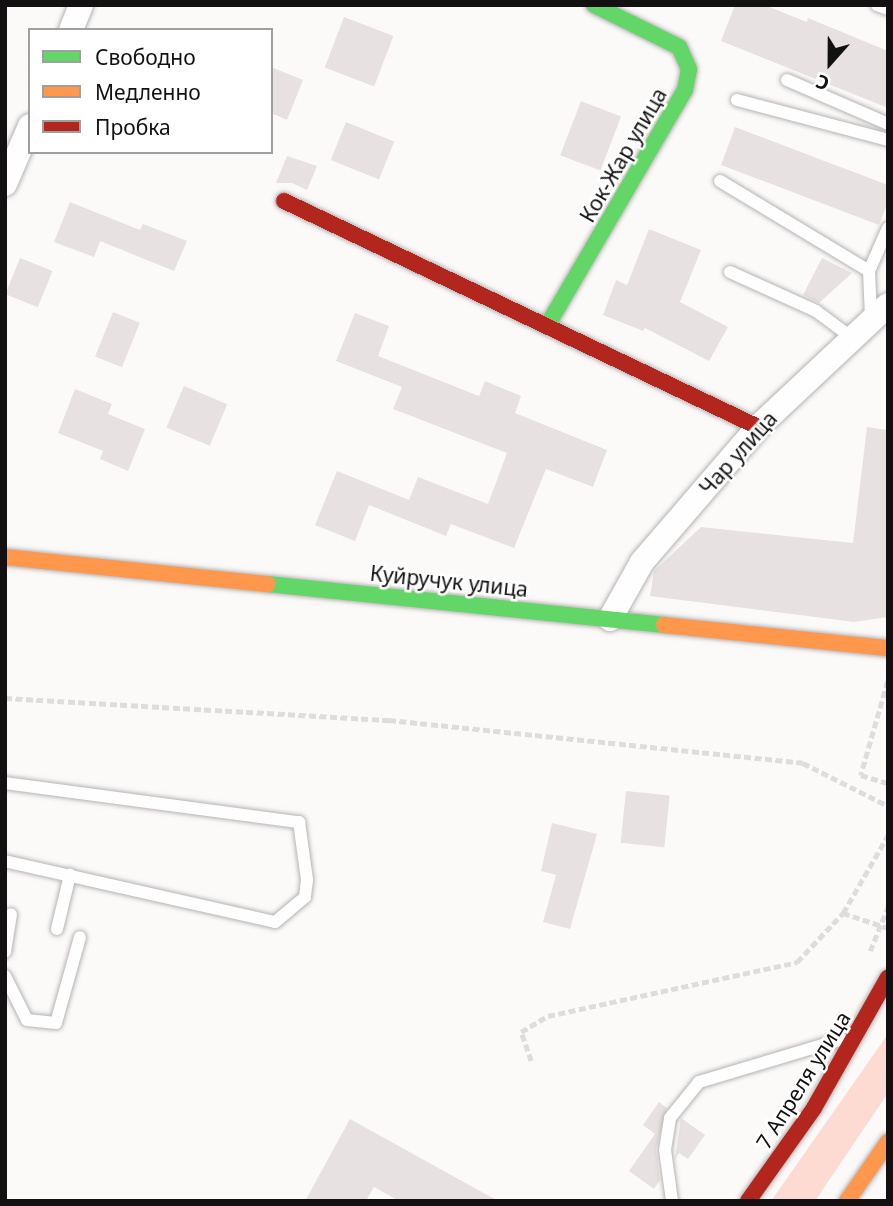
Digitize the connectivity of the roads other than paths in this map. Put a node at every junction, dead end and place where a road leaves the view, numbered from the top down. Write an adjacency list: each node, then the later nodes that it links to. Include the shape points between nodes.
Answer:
1 (81, 5): 5 (street)
2 (594, 5): 18 (street, Кок-Жар улица, via 679,47 689,69 685,90)
3 (877, 5): 4 (lane)
4 (888, 9)
5 (72, 28)
6 (787, 80): 8 (lane)
7 (737, 100): 10 (lane)
8 (888, 124)
9 (28, 131): 12 (street)
10 (888, 140)
11 (720, 181): 15 (lane)
12 (5, 184)
13 (284, 201): 18 (street)
14 (888, 228): 15 (lane)
15 (869, 271): 17 (lane)
16 (730, 272): 19 (lane, via 816,311)
17 (880, 312): 19 (street, Чар улица)
18 (547, 326): 20 (street)
19 (851, 337): 20 (street, Чар улица)
20 (758, 427): 22 (street, Чар улица, via 642,562)
21 (5, 557): 22 (street, Куйручук улица)
22 (610, 619): 23 (street, Куйручук улица)
23 (888, 648)
24 (5, 782): 26 (lane, via 299,822 307,880 305,897 275,922)
25 (5, 861): 26 (lane)
26 (70, 876): 28 (lane)
27 (11, 914): 30 (lane)
28 (57, 929)
29 (80, 937): 31 (lane, via 56,1023 27,1020)
30 (5, 952)
31 (5, 976)
32 (888, 977): 33 (street, 7 Апреля улица)
33 (859, 1033): 35 (lane, via 699,1082 670,1118 665,1150); 36 (street, 7 Апреля улица, via 814,1108)
34 (888, 1142): 37 (street)
35 (672, 1201)
36 (748, 1201)
37 (847, 1201)

